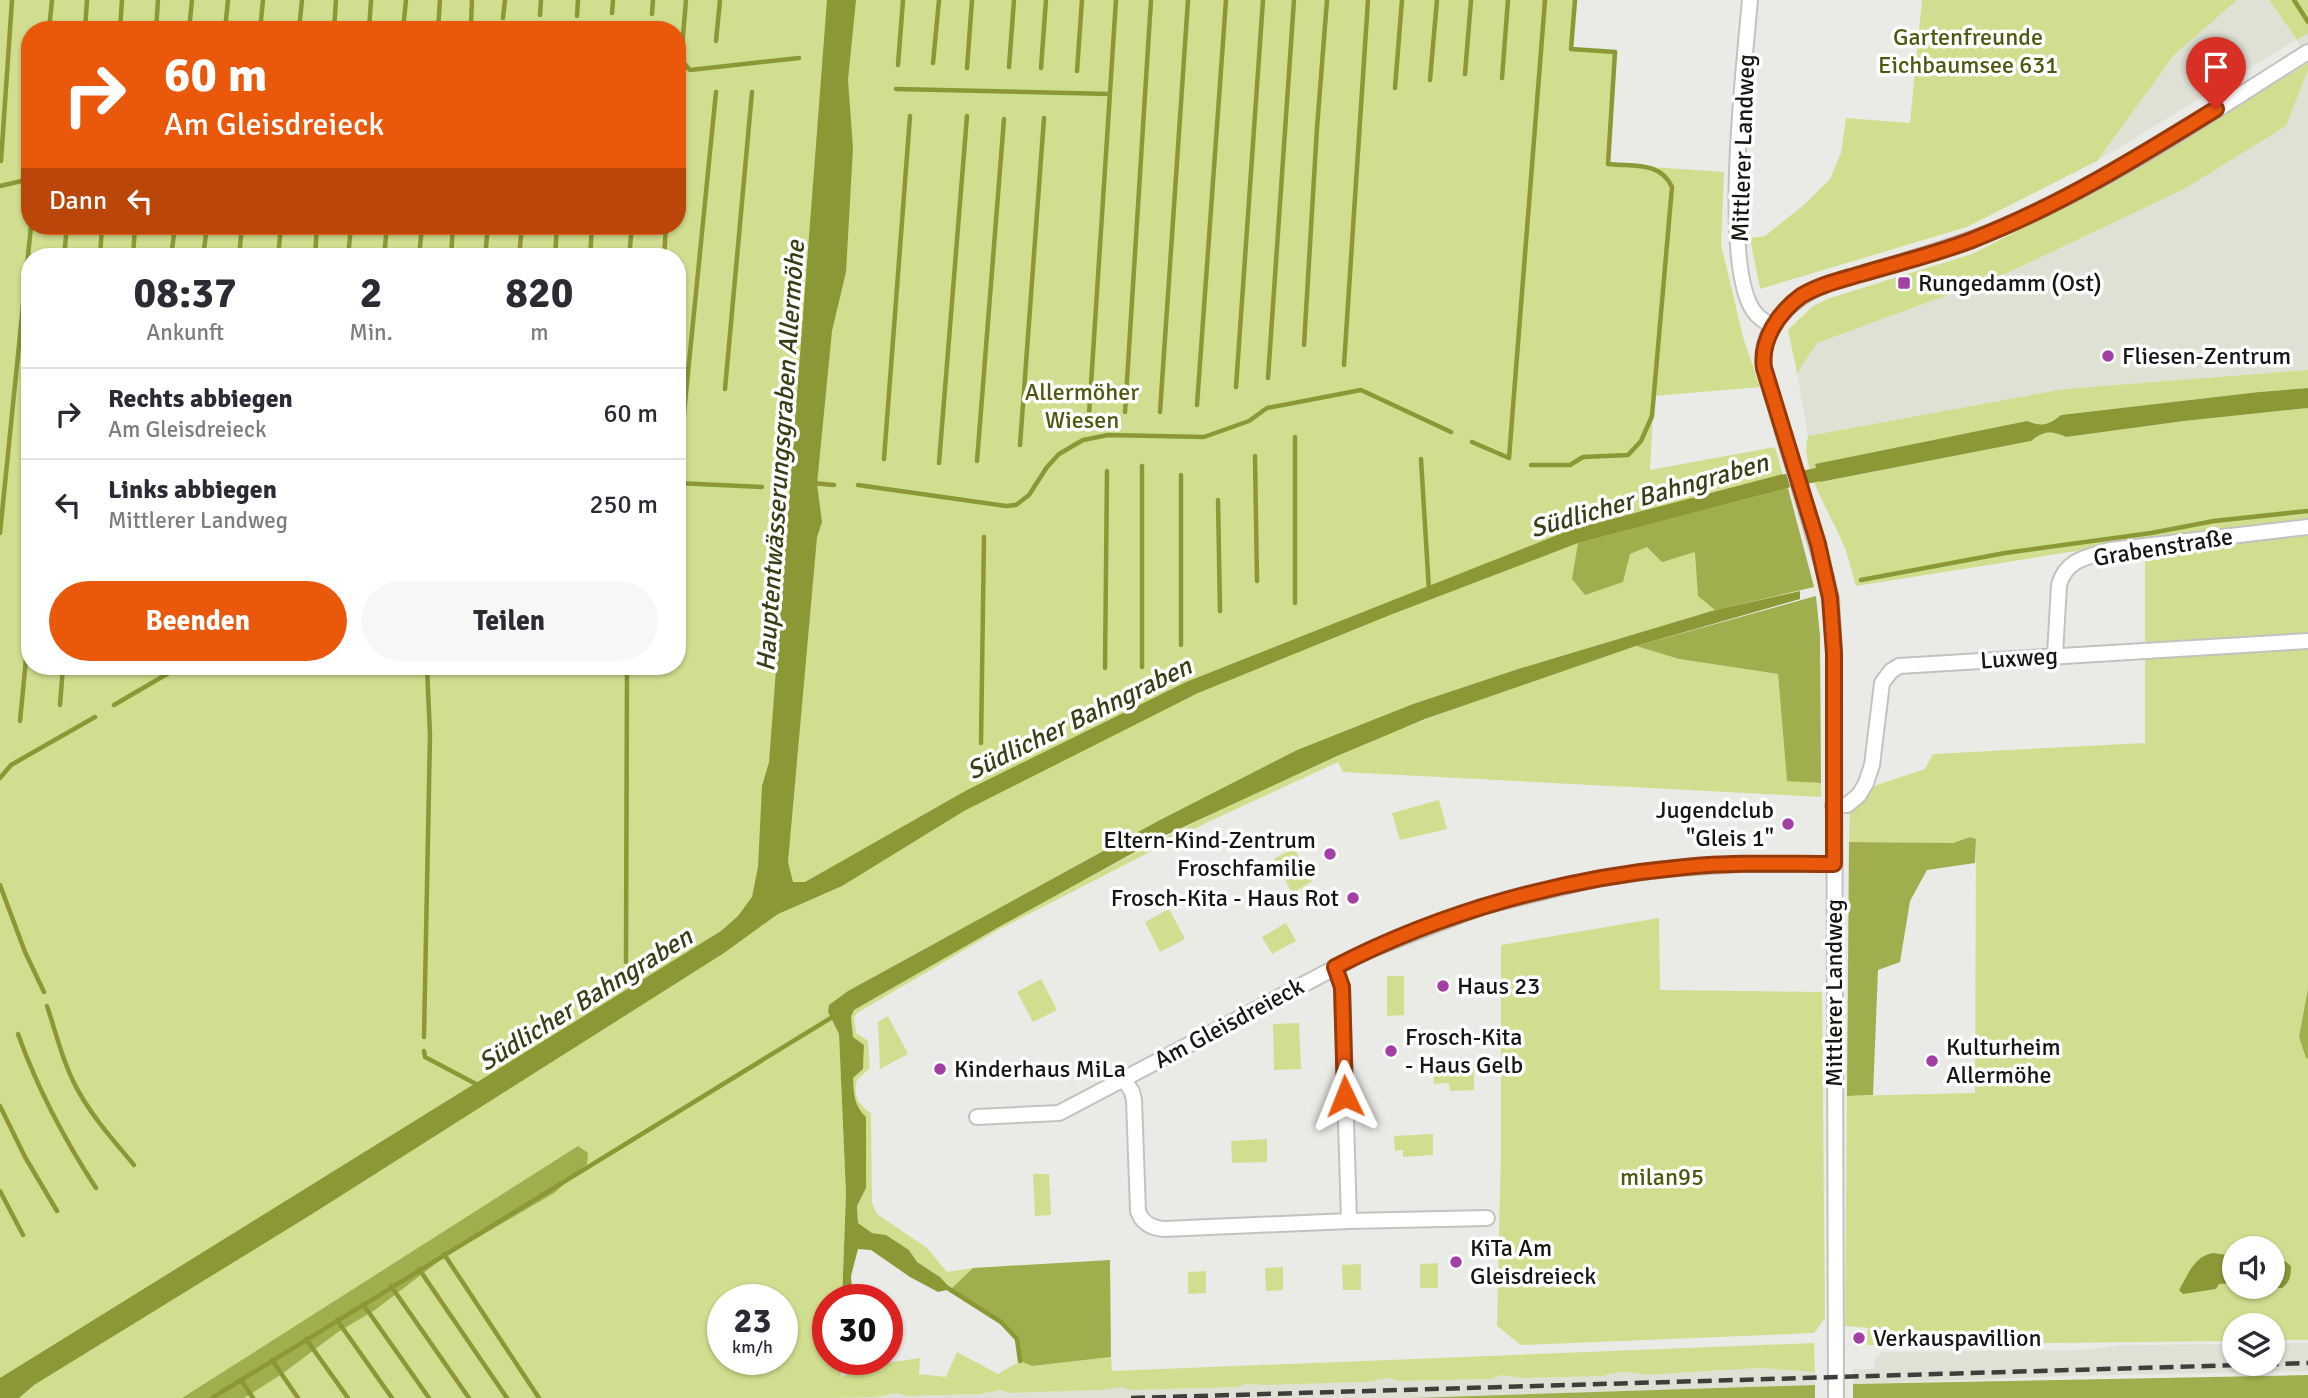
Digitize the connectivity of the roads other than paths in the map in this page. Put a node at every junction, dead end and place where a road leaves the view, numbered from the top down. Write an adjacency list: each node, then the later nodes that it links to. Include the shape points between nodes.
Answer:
1 (1750, 0): 3 (street, Mittlerer Landweg, via 1738,163 1738,245 1748,300 1756,314)
2 (2308, 52): 3 (street, via 2077,192 1971,240 1814,289 1788,308)
3 (1773, 327): 7 (street, Mittlerer Landweg, via 1763,354 1769,387 1830,598)
4 (2308, 527): 6 (street, Grabenstraße, via 2110,550 2081,559 2062,574 2059,585)
5 (2308, 641): 6 (street, Luxweg)
6 (2055, 655): 7 (street, Luxweg, via 1899,666 1891,671 1882,683 1866,783 1847,805)
7 (1833, 806): 8 (street, Mittlerer Landweg)
8 (1834, 864): 9 (street, Am Gleisdreieck, via 1687,867 1595,879 1481,907); 14 (street, Mittlerer Landweg)
9 (1335, 967): 10 (street, Am Gleisdreieck); 13 (street, Am Gleisdreieck, via 1342,987)
10 (1124, 1079): 11 (street, Am Gleisdreieck, via 1059,1112); 13 (street, Am Gleisdreieck, via 1134,1100 1138,1211 1148,1225 1164,1229)
11 (977, 1117)
12 (1487, 1218): 13 (street, Am Gleisdreieck)
13 (1349, 1221)
14 (1836, 1398)

